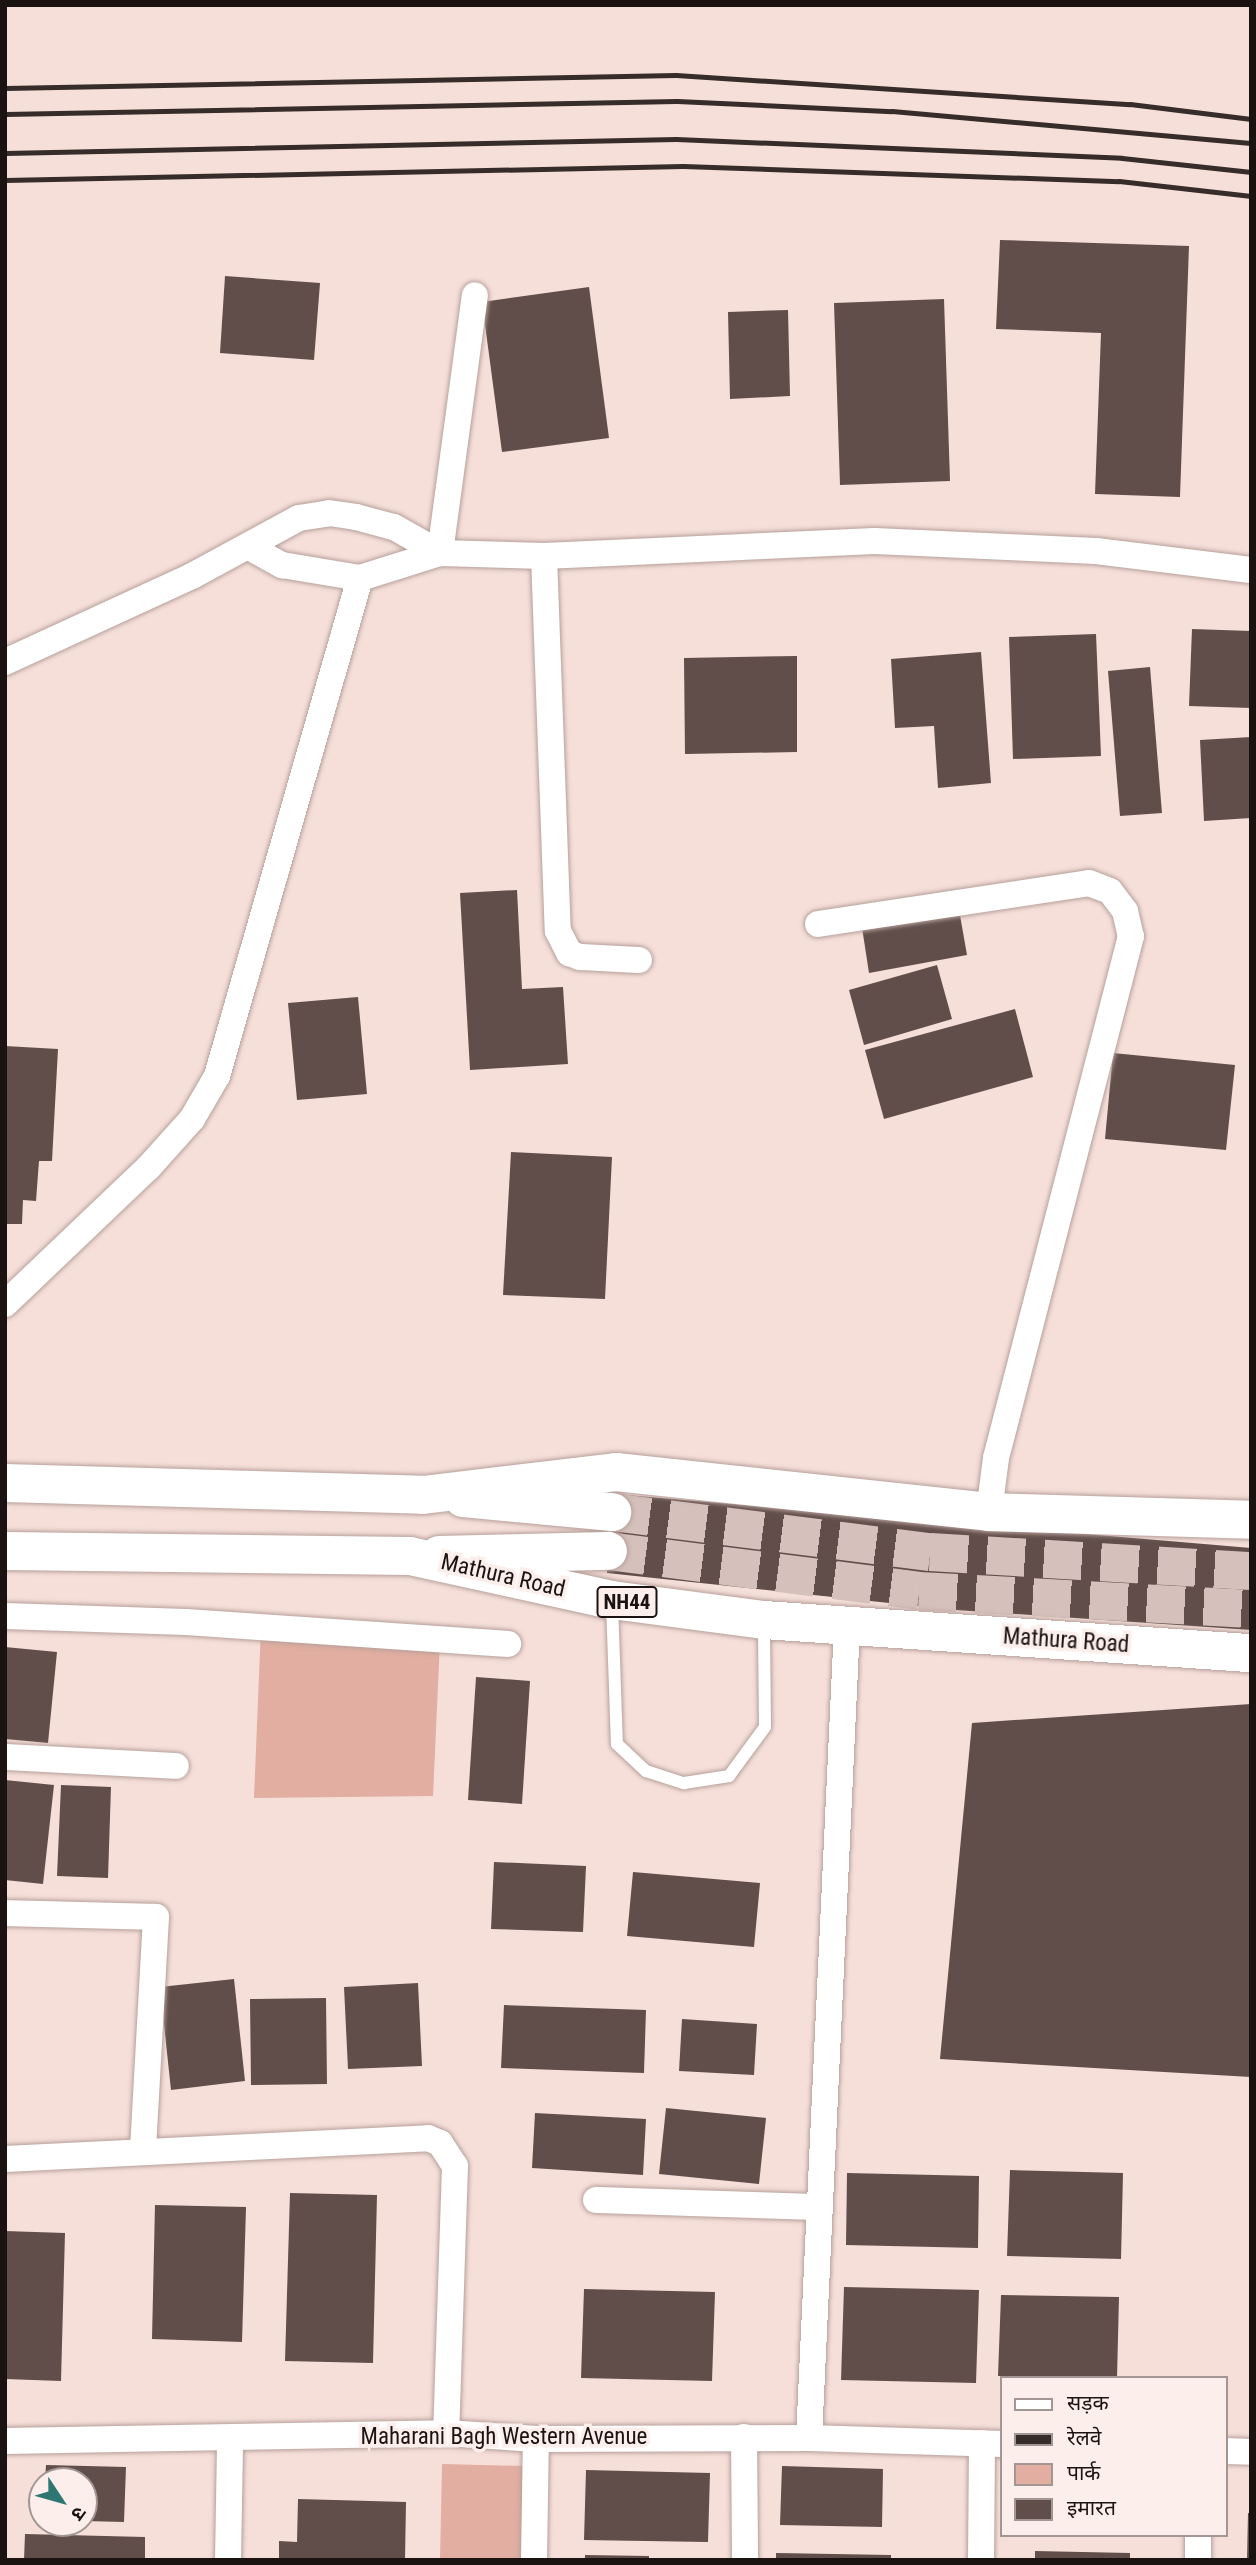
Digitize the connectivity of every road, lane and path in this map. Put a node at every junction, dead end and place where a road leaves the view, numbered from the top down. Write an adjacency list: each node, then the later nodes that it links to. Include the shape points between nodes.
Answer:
1 (475, 295): 3 (street)
2 (249, 547): 3 (street, via 299,518 329,513 394,527); 6 (street, via 282,565); 7 (street)
3 (440, 553): 4 (street); 6 (street)
4 (544, 556): 5 (street, via 875,541 1096,551); 9 (street, via 558,931 569,953 580,957)
5 (1251, 570)
6 (360, 578): 10 (street, via 217,1076 192,1119 148,1168)
7 (5, 662)
8 (818, 924): 13 (street, via 1089,883 1110,891 1125,911 1131,936 996,1458)
9 (639, 960)
10 (5, 1304)
11 (5, 1483): 12 (main road)
12 (423, 1495): 13 (main road, via 616,1472); 14 (main road)
13 (989, 1512): 15 (main road)
14 (612, 1513)
15 (1241, 1517)
16 (5, 1551): 18 (main road, Mathura Road / NH44)
17 (608, 1551): 18 (main road)
18 (410, 1556): 19 (main road, Mathura Road / NH44)
19 (612, 1600): 21 (main road, Mathura Road / NH44); 21 (lane, via 617,1744 646,1771 684,1783 729,1776 765,1727)
20 (5, 1616): 23 (street, via 186,1622)
21 (764, 1620): 22 (main road, Mathura Road / NH44)
22 (847, 1626): 24 (main road, Mathura Road / NH44); 31 (street)
23 (508, 1644)
24 (1251, 1653)
25 (5, 1757): 26 (street)
26 (176, 1766)
27 (5, 1913): 28 (street, via 156,1917)
28 (143, 2152): 29 (street); 32 (street, via 428,2138 449,2151 455,2166)
29 (5, 2159)
30 (596, 2200): 31 (street)
31 (818, 2207): 34 (street)
32 (446, 2433): 35 (street, Maharani Bagh Western Avenue); 36 (street, Maharani Bagh Western Avenue)
33 (744, 2437): 34 (street, Maharani Bagh Western Avenue); 35 (street, Maharani Bagh Western Avenue); 44 (street)
34 (809, 2438): 38 (street, Maharani Bagh Western Avenue)
35 (536, 2439): 43 (street)
36 (230, 2440): 37 (street, Maharani Bagh Western Avenue); 42 (street)
37 (5, 2441)
38 (992, 2444): 45 (street)
39 (1228, 2451): 40 (street)
40 (1251, 2452)
41 (1198, 2537): 46 (street)
42 (228, 2560)
43 (534, 2560)
44 (745, 2560)
45 (981, 2560)
46 (1198, 2560)

